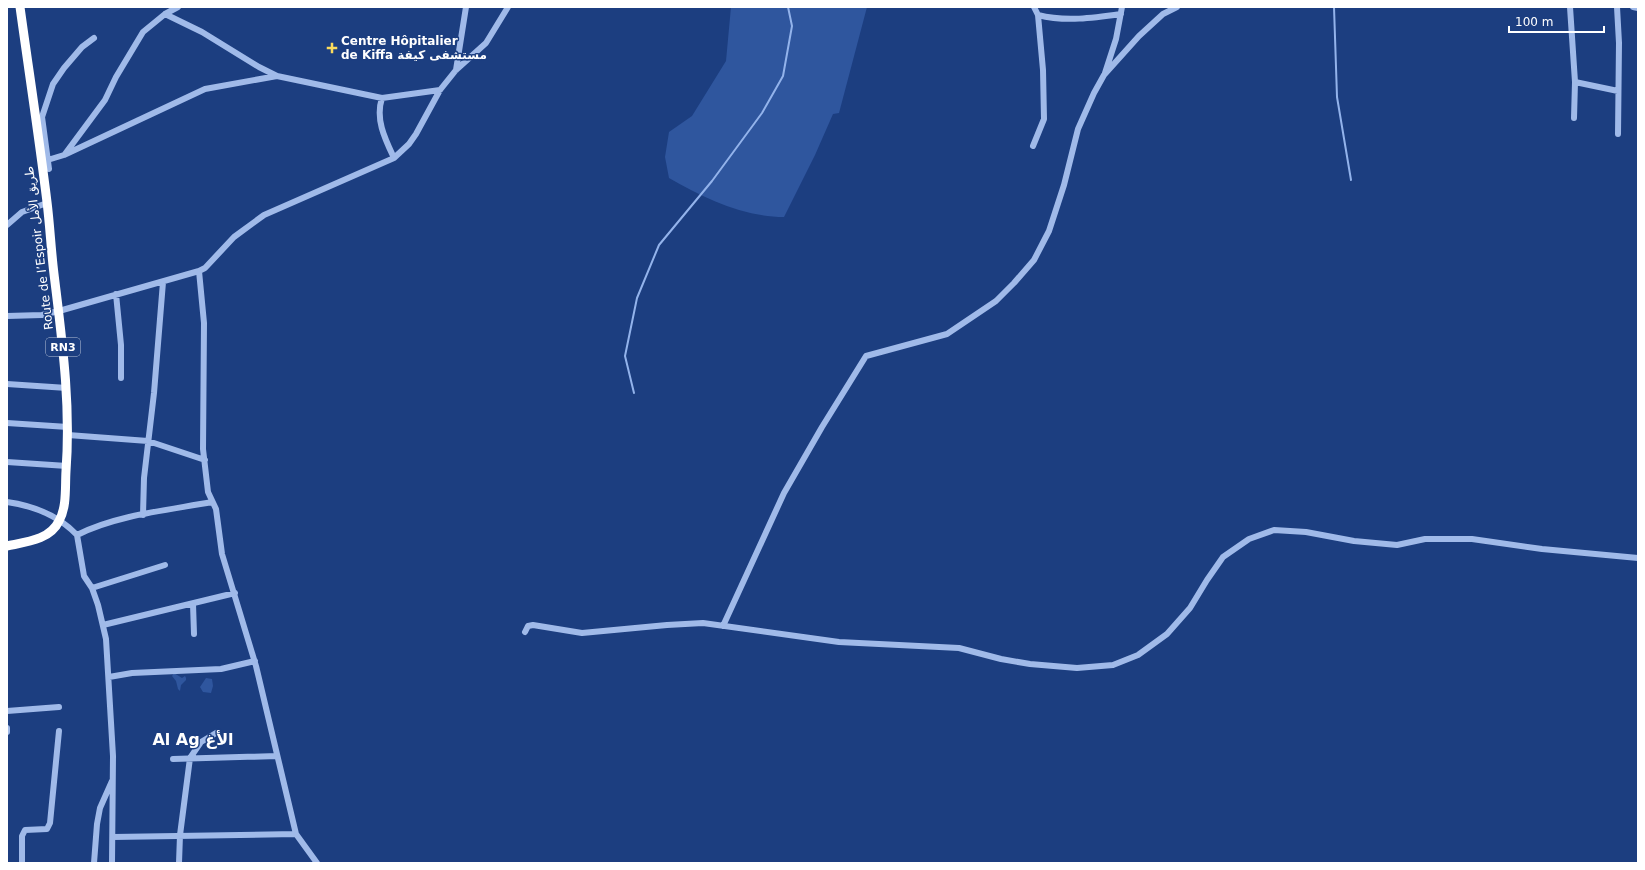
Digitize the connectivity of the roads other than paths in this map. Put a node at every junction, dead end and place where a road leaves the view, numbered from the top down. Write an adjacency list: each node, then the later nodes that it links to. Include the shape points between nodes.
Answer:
1 (20, 7): 28 (highway, Route de l’Espoir طريق الأمل / RN3, via 34,114)
2 (178, 7): 12 (street)
3 (466, 7): 16 (street)
4 (508, 7): 16 (street, via 486,43)
5 (1034, 7): 14 (street)
6 (1122, 7): 13 (street)
7 (1177, 7): 17 (street, via 1163,14 1139,36)
8 (1570, 7): 19 (street)
9 (1617, 7): 21 (street)
10 (1633, 7): 11 (street)
11 (1638, 8)
12 (165, 14): 18 (street, via 202,32 259,68); 26 (street, via 143,32 116,77 106,100)
13 (1121, 14): 14 (street, via 1084,19); 17 (street)
14 (1038, 15): 25 (street, via 1044,119)
15 (94, 38): 28 (street, via 64,68 48,96 42,117)
16 (456, 70): 20 (street)
17 (1104, 75): 58 (street, via 1078,129 1049,231 1034,260 996,300 947,334 866,356 784,493)
18 (277, 76): 22 (street); 26 (street, via 206,88)
19 (1575, 82): 21 (street); 23 (street)
20 (440, 90): 22 (street); 27 (street, via 416,134)
21 (1618, 91): 24 (street)
22 (382, 98): 27 (street, via 381,124)
23 (1574, 118)
24 (1618, 134)
25 (1033, 146)
26 (64, 155): 28 (street)
27 (394, 158): 32 (street, via 264,215 234,237 205,268)
28 (45, 161): 29 (street); 30 (highway, Route de l’Espoir طريق الأمل / RN3)
29 (49, 169)
30 (47, 203): 31 (street, via 22,212); 35 (highway, Route de l’Espoir طريق الأمل / RN3)
31 (7, 224)
32 (199, 271): 33 (street); 43 (street, via 204,323)
33 (163, 282): 34 (street); 42 (street)
34 (116, 294): 35 (street); 37 (street)
35 (58, 311): 36 (street, via 42,315); 39 (highway, Route de l’Espoir طريق الأمل / RN3)
36 (7, 316)
37 (121, 378)
38 (7, 384): 39 (street)
39 (67, 388): 41 (highway, Route de l’Espoir طريق الأمل / RN3)
40 (7, 424): 41 (street)
41 (68, 431): 42 (street); 45 (highway, Route de l’Espoir طريق الأمل / RN3)
42 (148, 441): 43 (street); 48 (street)
43 (204, 460): 47 (street, via 208,492)
44 (7, 462): 45 (street)
45 (67, 466): 49 (highway, Route de l’Espoir طريق الأمل / RN3, via 64,507)
46 (7, 502): 49 (street, via 45,511)
47 (212, 502): 48 (street); 55 (street, via 216,509 222,554)
48 (143, 515): 50 (street, via 113,521)
49 (60, 520): 50 (street); 51 (highway, Route de l’Espoir طريق الأمل / RN3, via 46,536)
50 (77, 535): 54 (street, via 84,576)
51 (7, 546)
52 (1638, 558): 58 (street, via 1472,539 1425,539 1397,546 1306,532 1274,530 1249,539 1223,557 1190,608 1166,634 1138,655 1113,665 1077,668 1023,662 959,648 839,642)
53 (165, 565): 54 (street)
54 (92, 588): 57 (street)
55 (234, 593): 56 (street); 61 (street)
56 (193, 604): 57 (street); 60 (street)
57 (103, 625): 62 (street)
58 (723, 626): 59 (street, via 667,625 582,633 533,625 528,626)
59 (524, 632)
60 (194, 634)
61 (255, 660): 62 (street, via 221,669 132,673); 69 (street)
62 (109, 677): 72 (street)
63 (59, 707): 64 (street)
64 (7, 711)
65 (7, 728): 67 (street)
66 (59, 730): 76 (street, via 50,823 47,829 25,830 22,836)
67 (7, 732)
68 (216, 733): 70 (street, via 201,742)
69 (277, 756): 70 (street); 73 (street)
70 (190, 758): 71 (street); 74 (street)
71 (173, 759)
72 (113, 777): 75 (street); 77 (street, via 100,808)
73 (296, 834): 74 (street); 80 (street)
74 (180, 835): 75 (street); 79 (street)
75 (113, 836): 78 (street)
76 (22, 863)
77 (94, 863)
78 (112, 863)
79 (179, 863)
80 (317, 863)

